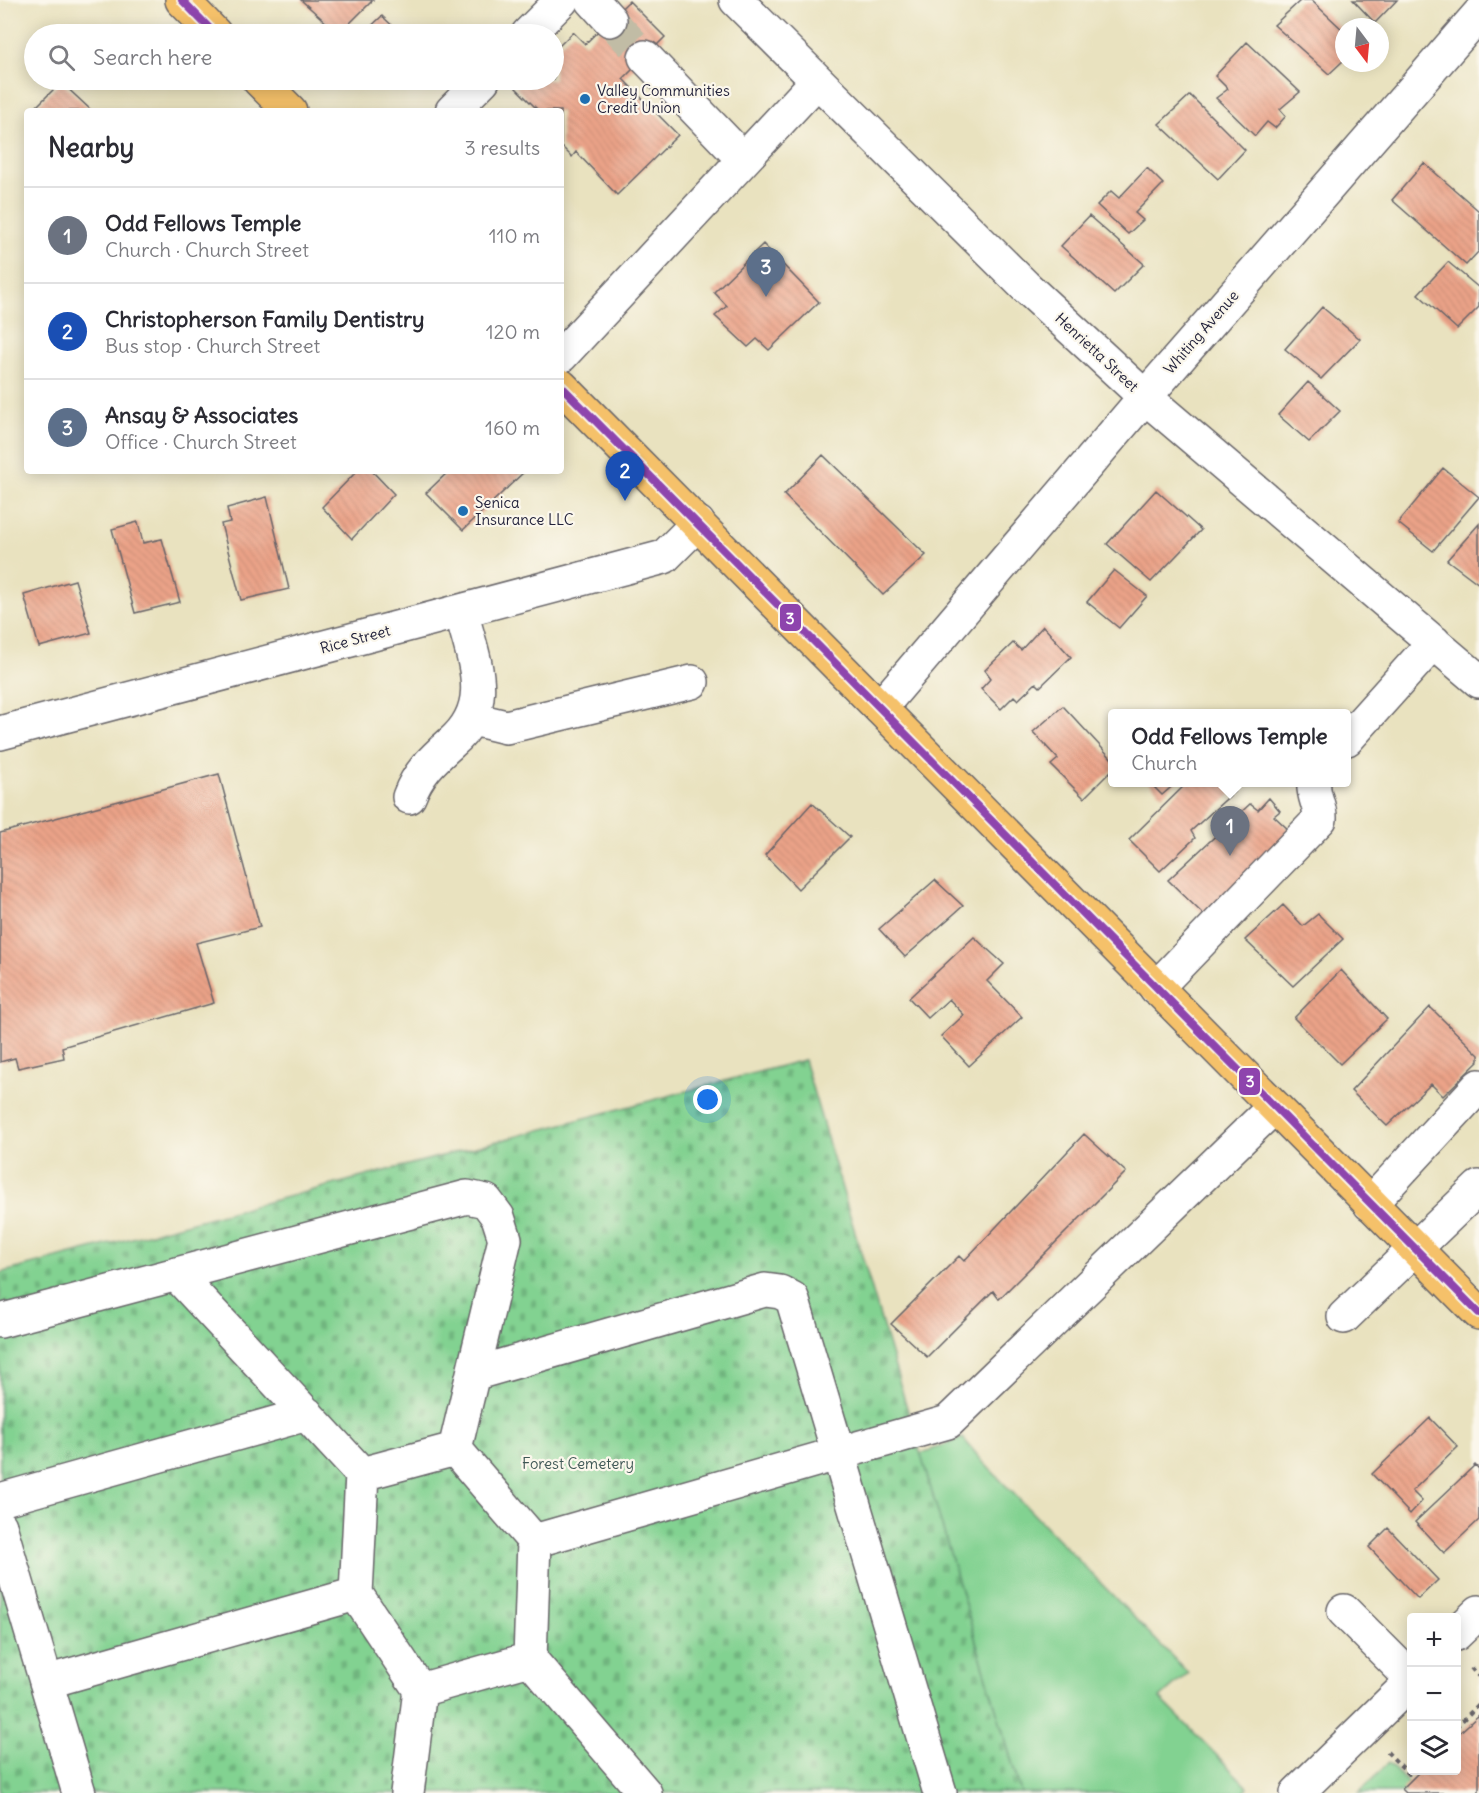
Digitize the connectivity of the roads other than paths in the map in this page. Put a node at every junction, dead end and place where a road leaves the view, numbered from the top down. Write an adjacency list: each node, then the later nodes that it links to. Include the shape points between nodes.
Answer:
1 (182, 0): 5 (main road)
2 (562, 0): 6 (street)
3 (736, 0): 8 (street, Henrietta Street)
4 (1479, 14): 16 (street, Whiting Avenue)
5 (205, 24)
6 (538, 24)
7 (645, 57): 13 (street)
8 (817, 81): 13 (street); 16 (street, Henrietta Street, via 1024,286)
9 (269, 90): 11 (main road)
10 (473, 90): 12 (street)
11 (287, 108)
12 (455, 108)
13 (743, 159): 14 (street)
14 (564, 353)
15 (564, 389): 17 (main road)
16 (1144, 397): 19 (street, Henrietta Street); 22 (street, Whiting Avenue)
17 (698, 523): 18 (street, Rice Street, via 664,556); 22 (main road)
18 (461, 610): 23 (street, via 478,684 478,704); 24 (street, Rice Street)
19 (1434, 642): 20 (street, Henrietta Street); 25 (street)
20 (1479, 681)
21 (692, 682): 23 (street, via 506,727)
22 (880, 708): 28 (main road)
23 (472, 719): 27 (street, via 416,777)
24 (0, 733)
25 (1351, 735)
26 (1313, 787): 28 (street, via 1320,819)
27 (409, 797)
28 (1156, 988): 30 (main road)
29 (1479, 1086): 32 (street)
30 (1274, 1107): 32 (main road); 41 (street, via 948,1422)
31 (1479, 1187): 33 (street)
32 (1370, 1203): 33 (main road)
33 (1415, 1250): 35 (main road); 36 (street)
34 (176, 1274): 37 (street); 38 (street, via 467,1197 486,1201 498,1217 505,1239); 39 (street)
35 (1479, 1313)
36 (1344, 1317)
37 (0, 1321)
38 (473, 1374): 40 (street); 41 (street, via 765,1290 780,1292 792,1298 798,1312)
39 (307, 1414): 42 (street); 43 (street)
40 (455, 1449): 42 (street); 45 (street)
41 (838, 1455): 45 (street); 58 (street)
42 (362, 1474): 46 (street)
43 (0, 1500)
44 (0, 1526): 52 (street)
45 (534, 1541): 50 (street)
46 (356, 1594): 52 (street); 54 (street)
47 (1344, 1611): 51 (street)
48 (1479, 1612): 49 (street)
49 (1461, 1630)
50 (530, 1659): 54 (street); 57 (street)
51 (1407, 1675)
52 (46, 1682): 55 (street)
53 (1407, 1685): 59 (street)
54 (420, 1690): 56 (street)
55 (80, 1793)
56 (407, 1793)
57 (645, 1793)
58 (940, 1793)
59 (1297, 1793)

